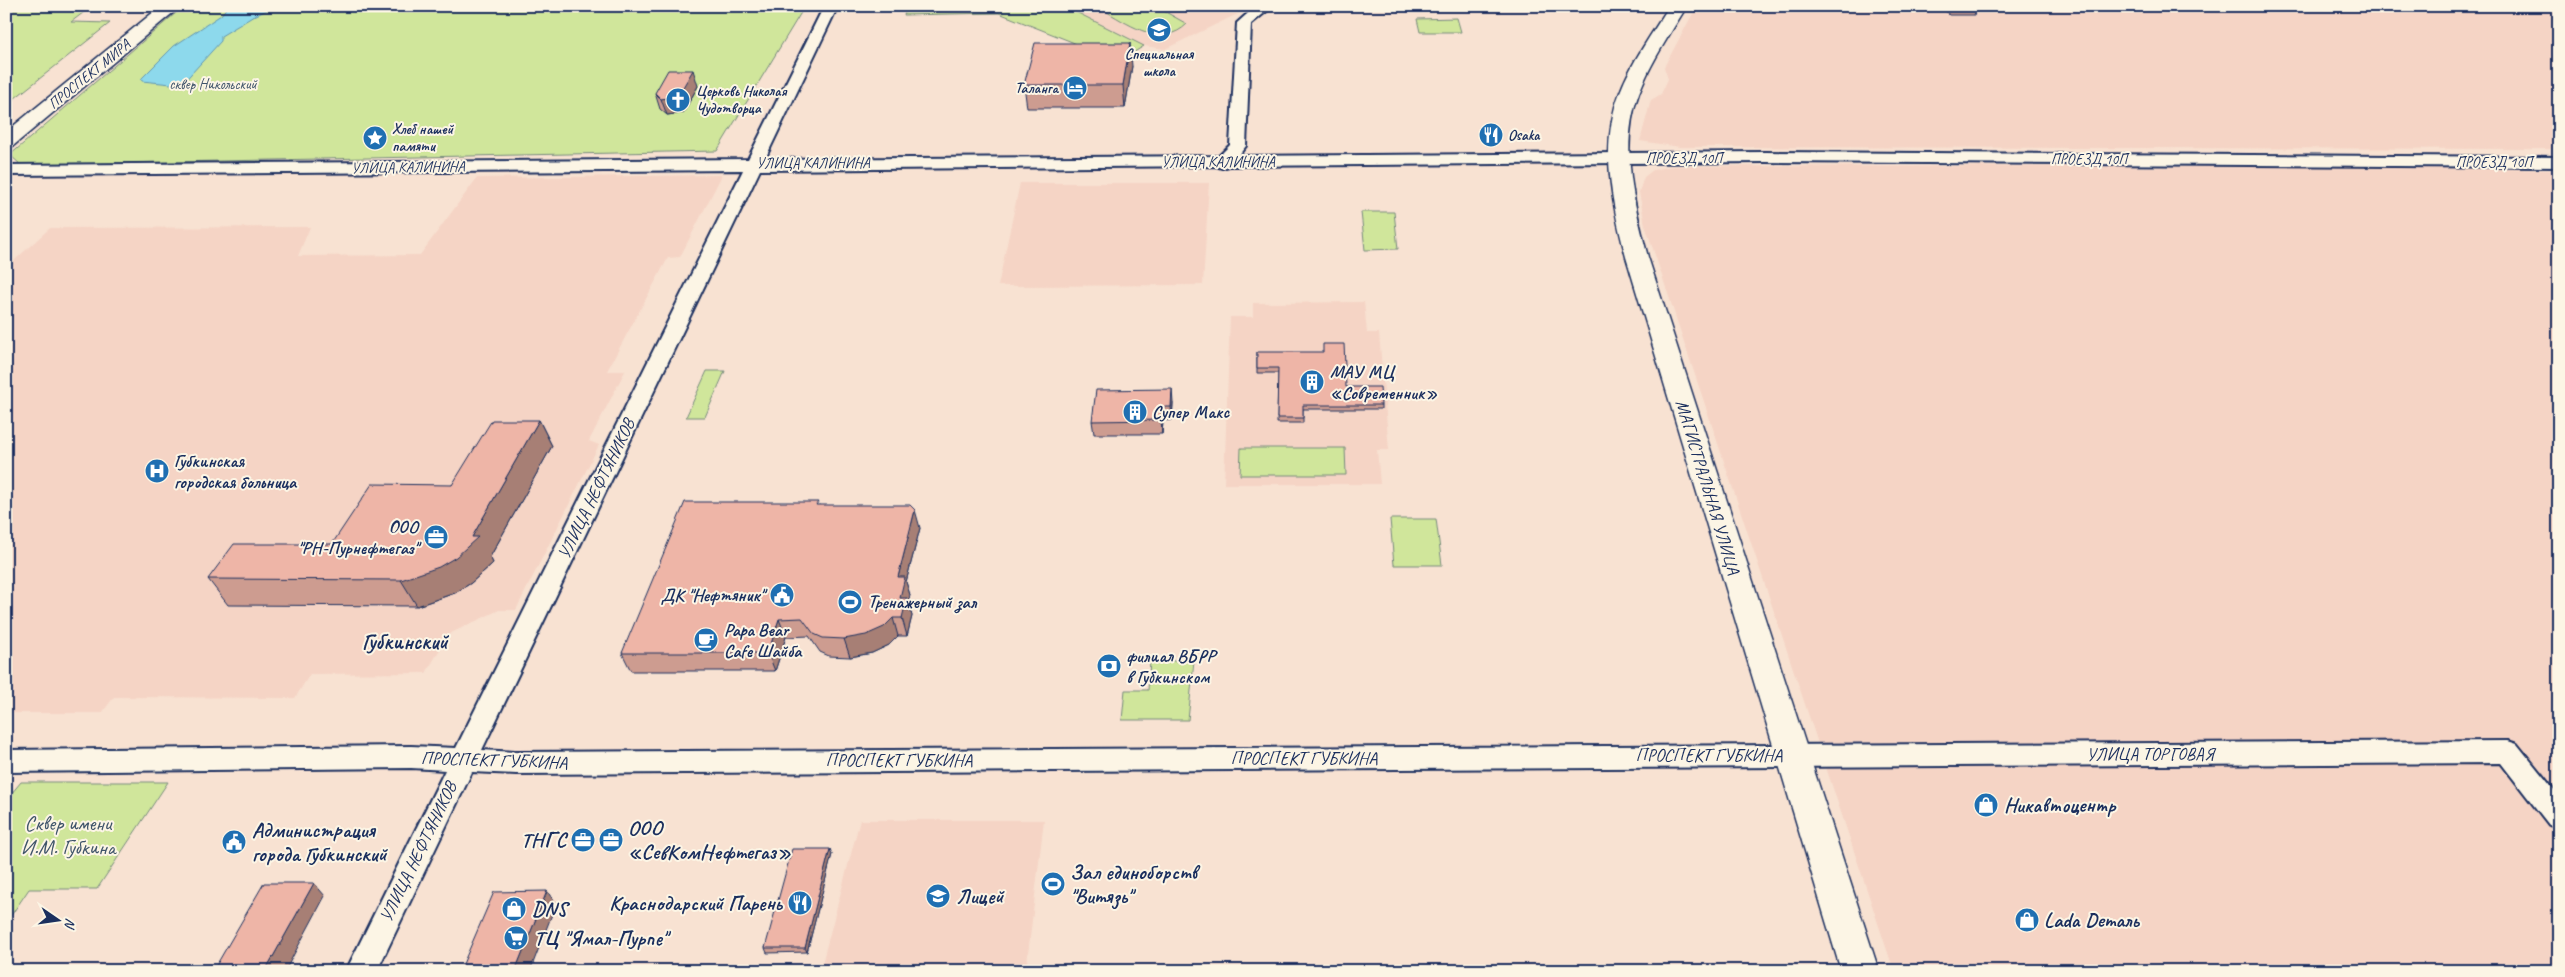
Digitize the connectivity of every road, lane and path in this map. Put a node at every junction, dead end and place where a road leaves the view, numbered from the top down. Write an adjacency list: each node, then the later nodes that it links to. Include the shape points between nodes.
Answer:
1 (172, 6): 5 (main road, ПРОСПЕКТ МИРА)
2 (831, 6): 9 (street, УЛИЦА НЕФТЯНИКОВ)
3 (1266, 6): 8 (street, via 1244,24 1238,146)
4 (1678, 6): 6 (main road, МАГИСТРАЛЬНАЯ УЛИЦА, via 1624,106)
5 (6, 142)
6 (1620, 158): 7 (street, ПРОЕЗД 10П); 8 (street, УЛИЦА КАЛИНИНА); 11 (main road, МАГИСТРАЛЬНАЯ УЛИЦА, via 1624,203 1637,257)
7 (2559, 162)
8 (1222, 163): 9 (street, УЛИЦА КАЛИНИНА)
9 (756, 164): 10 (street, УЛИЦА КАЛИНИНА); 12 (street, УЛИЦА НЕФТЯНИКОВ)
10 (6, 170)
11 (1792, 755): 12 (street, ПРОСПЕКТ ГУБКИНА, via 516,763); 14 (street, УЛИЦА ТОРГОВАЯ, via 2508,752); 16 (main road, МАГИСТРАЛЬНАЯ УЛИЦА)
12 (463, 759): 13 (street, ПРОСПЕКТ ГУБКИНА); 15 (street, УЛИЦА НЕФТЯНИКОВ)
13 (6, 761)
14 (2559, 818)
15 (361, 971)
16 (1860, 971)

